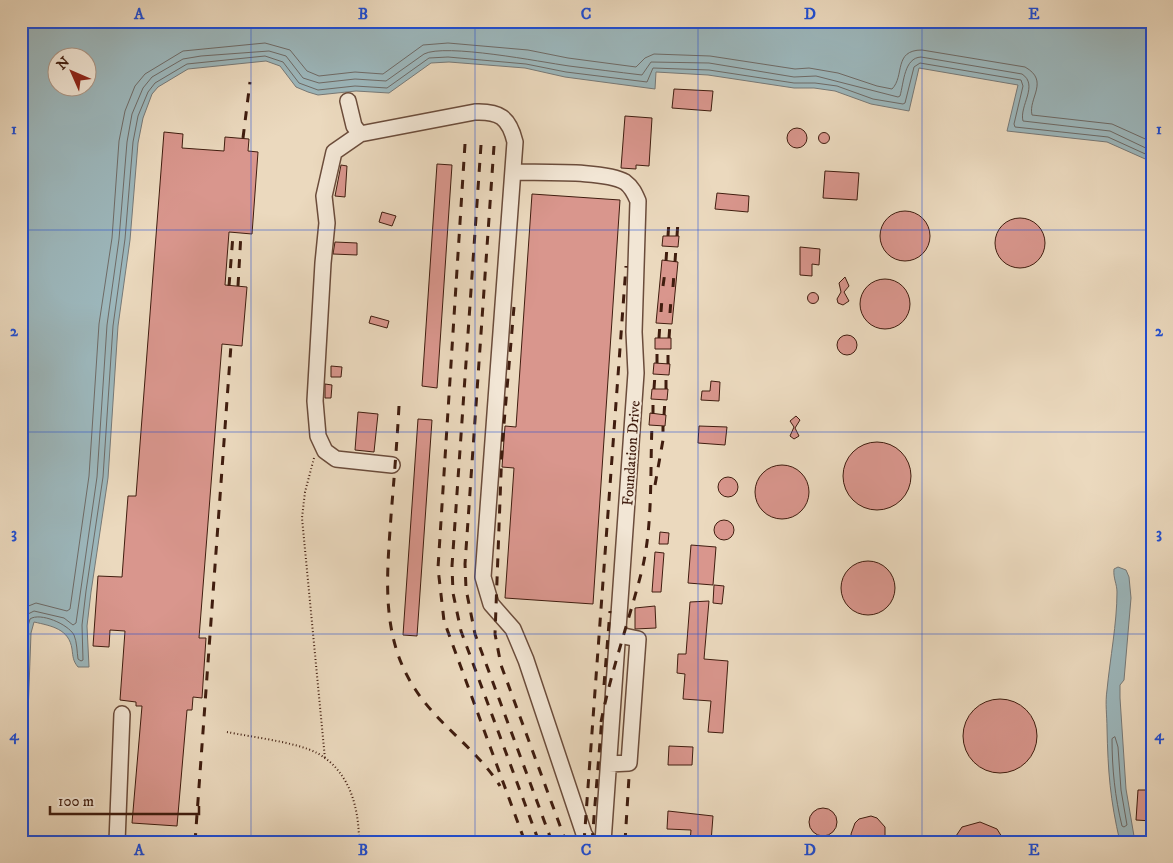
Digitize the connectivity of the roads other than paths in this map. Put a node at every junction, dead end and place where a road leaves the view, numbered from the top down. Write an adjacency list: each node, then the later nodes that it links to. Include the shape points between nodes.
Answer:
1 (348, 101): 2 (street, via 354,126)
2 (360, 134): 3 (street, via 475,112 490,112 499,115 512,130 515,142); 4 (street, via 334,152 324,196 327,223 315,401 318,436 325,451 336,459)
3 (513, 172): 5 (street, Foundation Drive, via 611,176 626,183 638,201 636,373); 9 (street, via 483,577 491,604 513,630 526,660)
4 (392, 465)
5 (619, 635): 7 (street, Foundation Drive); 7 (street, via 638,638 628,764)
6 (122, 714): 8 (street)
7 (609, 764): 10 (street, Foundation Drive)
8 (117, 842)
9 (589, 842)
10 (603, 842)

